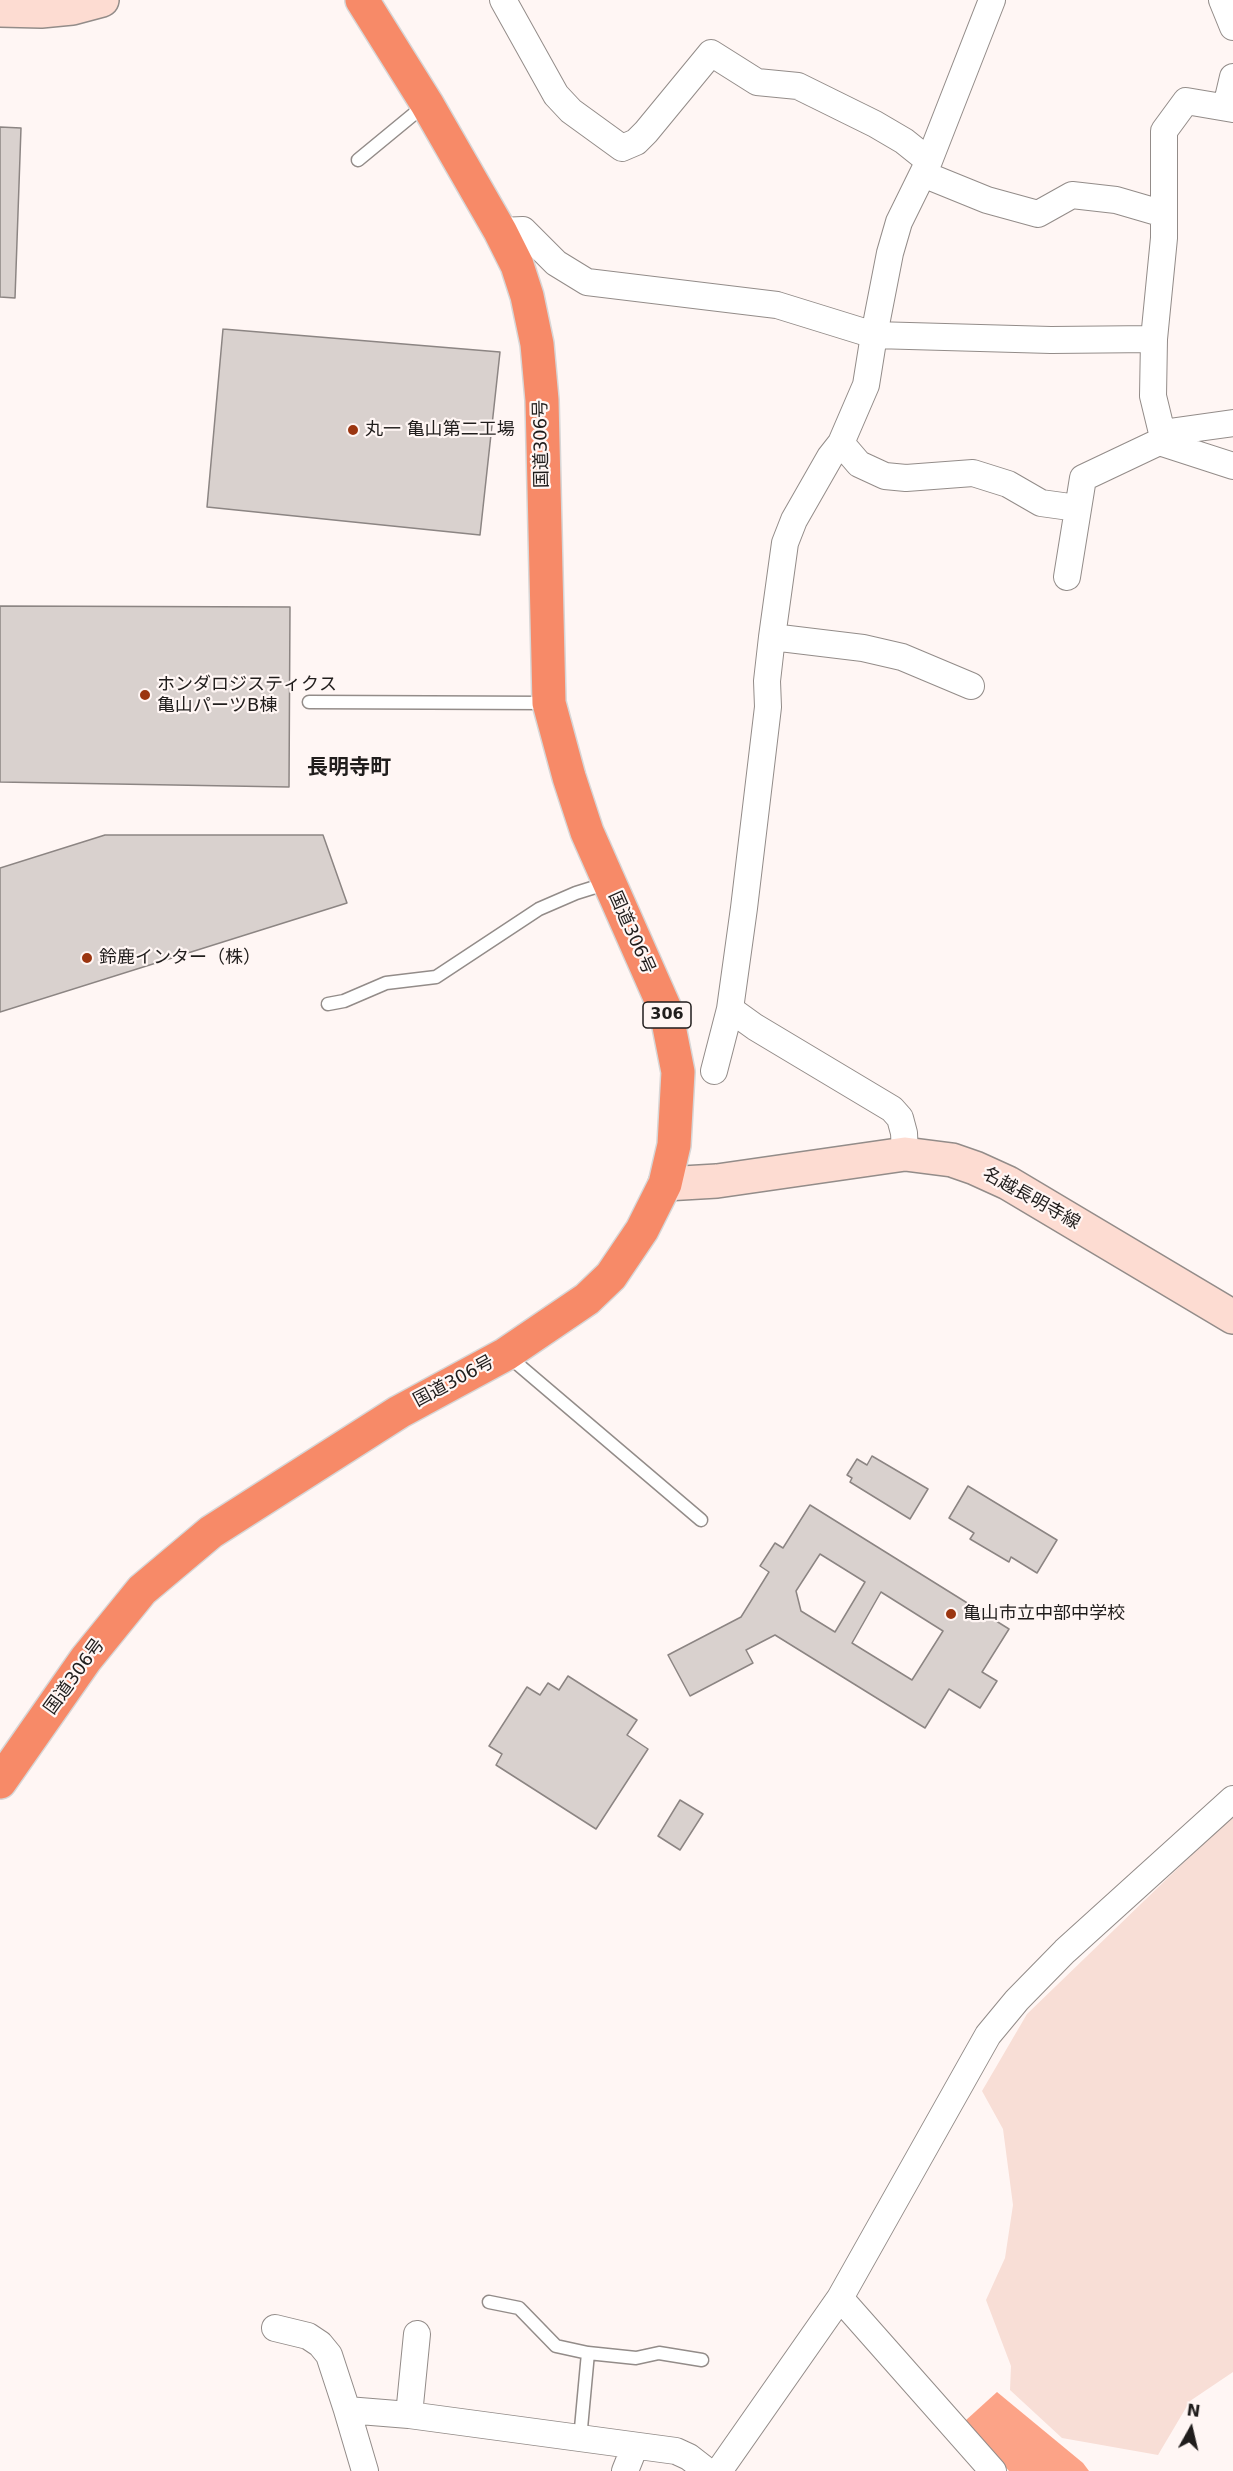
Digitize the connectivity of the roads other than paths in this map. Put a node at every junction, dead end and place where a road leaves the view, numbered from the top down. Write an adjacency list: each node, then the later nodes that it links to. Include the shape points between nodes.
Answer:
1 (102, 0): 6 (main road, via 72,8)
2 (362, 0): 9 (highway, 国道306号 / 306)
3 (503, 0): 12 (street, via 556,95 571,111 622,148 646,132 711,53 757,82 798,86 874,124 904,141)
4 (992, 0): 12 (street)
5 (1222, 0): 7 (street)
6 (0, 10)
7 (1233, 27)
8 (1233, 77): 10 (street)
9 (427, 104): 11 (lane); 14 (highway, 国道306号 / 306)
10 (1229, 108): 13 (street, via 1185,101 1164,131)
11 (358, 160)
12 (926, 167): 13 (street, via 987,200 1038,214 1072,195 1116,200); 15 (street, via 899,222)
13 (1164, 214): 16 (street)
14 (500, 231): 15 (street, via 523,230 556,263 587,282 777,305); 26 (highway, 国道306号 / 306, via 517,265 537,344 542,400)
15 (874, 335): 16 (street); 19 (street, via 866,386)
16 (1155, 339): 18 (street, via 1153,396)
17 (1233, 423): 18 (street)
18 (1161, 437): 20 (street); 21 (street, via 1083,478)
19 (842, 443): 21 (street, via 859,464 885,476 973,473 1008,484 1041,502); 23 (street, via 794,520 785,543)
20 (1233, 466)
21 (1077, 508): 22 (street)
22 (1067, 577)
23 (772, 637): 24 (street, via 902,657); 29 (street, via 768,706)
24 (971, 686)
25 (309, 702): 26 (lane)
26 (549, 703): 27 (highway, 国道306号 / 306, via 572,788)
27 (609, 883): 28 (lane, via 539,909 436,977 386,983); 32 (highway, 国道306号 / 306, via 666,1011 678,1072 674,1145)
28 (328, 1004)
29 (730, 1010): 30 (street); 31 (street, via 892,1109 900,1119)
30 (714, 1071)
31 (905, 1154): 32 (main road, 名越長明寺線, via 717,1181); 33 (main road, 名越長明寺線, via 952,1160 1008,1183)
32 (665, 1184): 34 (highway, 国道306号 / 306, via 642,1230 610,1276 586,1299)
33 (1233, 1317)
34 (506, 1354): 35 (lane); 36 (highway, 国道306号 / 306, via 399,1412 211,1532 142,1590 86,1659)
35 (701, 1520)
36 (0, 1782)
37 (1233, 1799): 38 (street, via 1065,1951 988,2035)
38 (840, 2298): 51 (street); 52 (street)
39 (489, 2302): 42 (lane, via 519,2308 556,2346)
40 (275, 2328): 44 (street, via 308,2336 320,2344 329,2355)
41 (417, 2334): 45 (street)
42 (588, 2353): 43 (lane, via 636,2358 659,2353); 46 (lane)
43 (702, 2360)
44 (347, 2409): 45 (street); 48 (street)
45 (409, 2415): 46 (street)
46 (580, 2439): 47 (street)
47 (635, 2446): 49 (street); 50 (street, via 676,2451)
48 (364, 2471)
49 (625, 2471)
50 (707, 2471)
51 (719, 2471)
52 (993, 2471)

